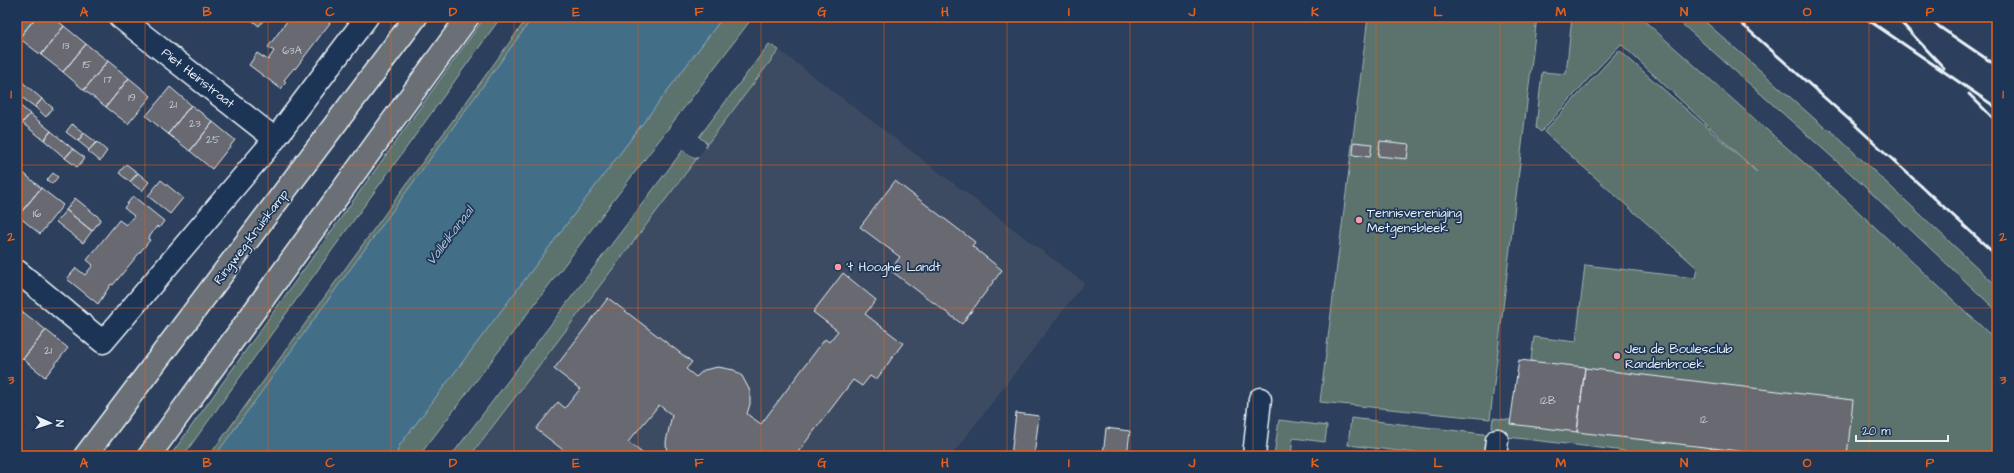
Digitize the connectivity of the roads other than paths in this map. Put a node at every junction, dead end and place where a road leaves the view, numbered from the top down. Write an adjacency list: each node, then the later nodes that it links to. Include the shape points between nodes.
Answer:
1 (120, 17): 5 (street, Piet Heinstraat)
2 (367, 17): 5 (street)
3 (416, 17): 8 (main road, Ringweg-Kruiskamp)
4 (468, 17): 9 (main road)
5 (276, 139): 6 (street, via 103,342)
6 (17, 271)
7 (1260, 399): 10 (street)
8 (85, 456)
9 (149, 456)
10 (1254, 456)

